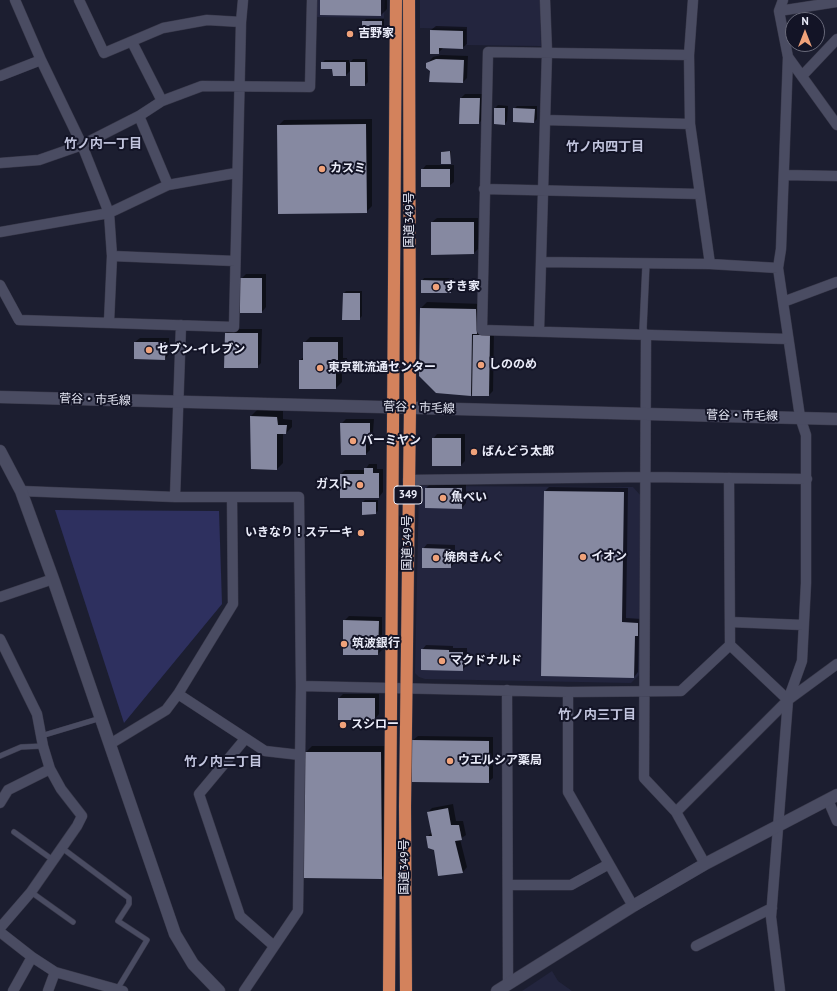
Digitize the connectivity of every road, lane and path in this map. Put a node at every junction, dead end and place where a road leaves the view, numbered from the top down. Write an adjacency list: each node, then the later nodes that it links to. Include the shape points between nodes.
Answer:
1 (15, 0): 18 (street)
2 (78, 0): 14 (street, via 104,53)
3 (243, 0): 12 (street)
4 (312, 0): 21 (street, via 310,87)
5 (396, 0): 54 (highway, 国道349号 / 349)
6 (409, 0): 55 (highway, 国道349号 / 349)
7 (545, 0): 15 (street)
8 (693, 0): 16 (street)
9 (783, 0): 11 (street)
10 (837, 2): 11 (street)
11 (779, 11): 17 (street)
12 (241, 22): 14 (street, via 207,20 163,28); 21 (street)
13 (837, 38): 20 (street)
14 (132, 42): 22 (street)
15 (546, 52): 16 (street); 24 (street); 33 (street, via 488,52)
16 (689, 55): 25 (street)
17 (788, 57): 20 (street); 30 (street)
18 (41, 60): 19 (street); 27 (street)
19 (0, 76)
20 (802, 76): 26 (street)
21 (240, 86): 22 (street, via 202,86); 29 (street)
22 (162, 102): 23 (street)
23 (139, 116): 27 (street); 32 (street)
24 (545, 120): 25 (street); 34 (street)
25 (690, 124): 35 (street)
26 (837, 125)
27 (82, 145): 28 (street, via 39,160); 36 (street)
28 (0, 163)
29 (236, 172): 32 (street); 39 (street)
30 (784, 175): 31 (street); 43 (street)
31 (837, 176)
32 (168, 185): 36 (street)
33 (484, 189): 34 (street); 49 (street, via 482,330)
34 (543, 190): 35 (street); 40 (street)
35 (700, 194): 42 (street)
36 (109, 213): 37 (street); 38 (street)
37 (0, 232)
38 (112, 256): 39 (street); 47 (street)
39 (234, 261): 48 (street, via 234,327)
40 (541, 262): 41 (street); 49 (street)
41 (646, 264): 42 (street); 50 (street, via 643,329)
42 (710, 264): 43 (street)
43 (778, 268): 46 (street)
44 (837, 282): 46 (street)
45 (0, 285): 47 (street, via 19,320)
46 (783, 302): 51 (street)
47 (109, 322): 48 (street)
48 (181, 325): 53 (street)
49 (539, 331): 50 (street)
50 (646, 336): 51 (street); 56 (street)
51 (788, 339): 57 (street)
52 (0, 396): 53 (street, 菅谷・市毛線)
53 (178, 403): 54 (street, 菅谷・市毛線); 65 (street)
54 (394, 407): 55 (street, 菅谷・市毛線); 76 (highway, 国道349号 / 349)
55 (410, 408): 56 (street, 菅谷・市毛線); 63 (highway, 国道349号 / 349)
56 (647, 413): 57 (street, 菅谷・市毛線); 60 (street)
57 (800, 417): 58 (street, 菅谷・市毛線); 62 (street, via 806,435)
58 (837, 419)
59 (0, 451): 64 (street)
60 (647, 477): 61 (street); 63 (street); 80 (street)
61 (729, 478): 62 (street); 69 (street)
62 (806, 479): 70 (street)
63 (408, 480): 77 (highway, 国道349号 / 349)
64 (21, 491): 65 (street); 67 (street)
65 (175, 497): 66 (street)
66 (232, 497): 75 (street, via 299,497); 81 (street, via 233,604)
67 (53, 579): 68 (street); 83 (street)
68 (0, 597)
69 (730, 622): 70 (street); 72 (street)
70 (804, 625): 82 (street, via 802,661)
71 (0, 639): 73 (street)
72 (730, 645): 80 (street, via 681,691); 82 (street)
73 (2, 650): 85 (street, via 37,714)
74 (837, 664): 82 (street)
75 (301, 686): 76 (street); 87 (street)
76 (391, 688): 77 (street); 117 (highway, 国道349号 / 349)
77 (406, 688): 78 (street); 118 (highway, 国道349号 / 349)
78 (507, 690): 79 (street); 100 (street)
79 (568, 692): 80 (street); 98 (street, via 568,792)
80 (645, 692): 92 (street, via 644,778)
81 (178, 694): 84 (street); 86 (street, via 166,710)
82 (788, 700): 92 (street); 94 (street)
83 (101, 718): 85 (lane); 86 (street)
84 (246, 739): 87 (street, via 265,751); 107 (street, via 199,794 240,916)
85 (42, 741): 88 (lane); 89 (street)
86 (110, 744): 115 (street, via 175,934 192,964)
87 (300, 755): 107 (street, via 298,911)
88 (0, 756)
89 (50, 769): 91 (street, via 8,790); 96 (street, via 61,789 82,816)
90 (832, 798): 93 (street); 94 (street)
91 (0, 803)
92 (676, 812): 99 (street)
93 (837, 821)
94 (778, 827): 99 (street); 103 (street)
95 (14, 832): 97 (lane)
96 (62, 848): 97 (street); 112 (lane, via 129,898 129,904 118,921 147,940)
97 (53, 860): 101 (street)
98 (609, 864): 100 (street, via 571,886); 102 (street)
99 (705, 864): 102 (street)
100 (508, 886): 111 (street)
101 (31, 892): 104 (lane); 105 (street)
102 (633, 906): 111 (street)
103 (772, 908): 108 (street); 120 (street)
104 (73, 922)
105 (0, 928)
106 (0, 932): 109 (street)
107 (274, 946): 116 (street)
108 (696, 946)
109 (32, 957): 110 (street); 113 (street)
110 (55, 972): 112 (street); 114 (street)
111 (508, 984): 119 (street)
112 (120, 990)
113 (13, 991)
114 (48, 991)
115 (220, 991)
116 (244, 991)
117 (389, 991)
118 (406, 991)
119 (497, 991)
120 (780, 991)

